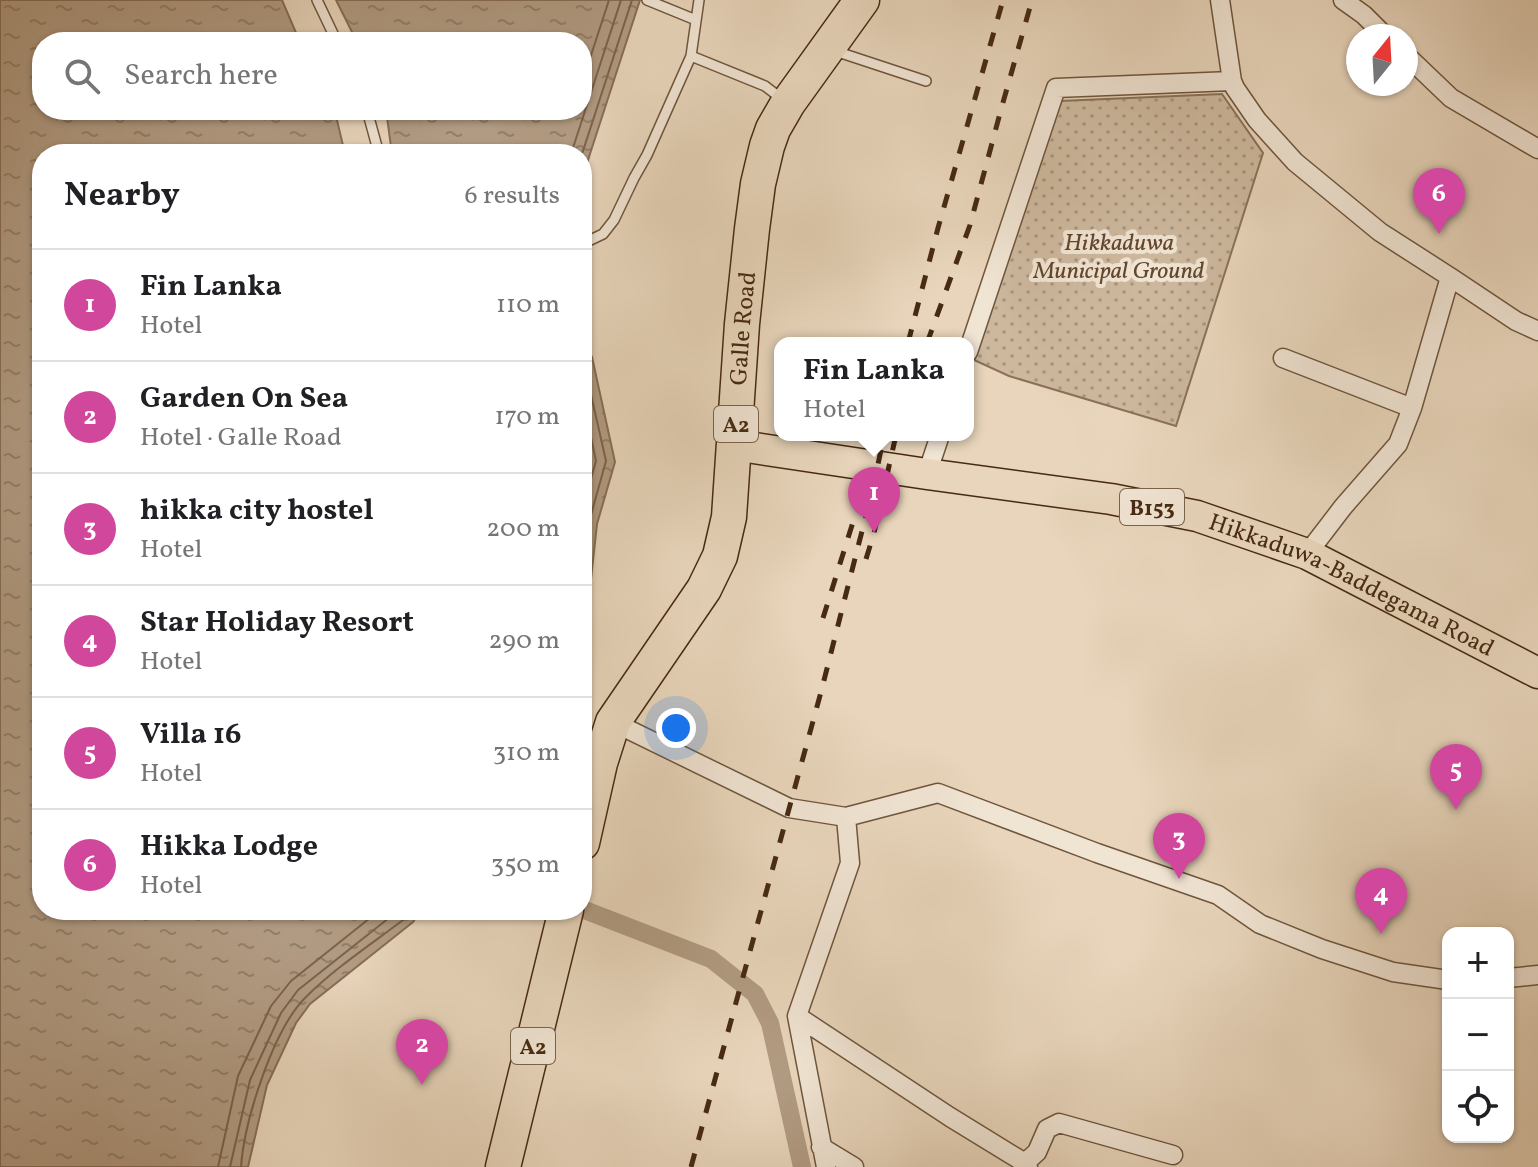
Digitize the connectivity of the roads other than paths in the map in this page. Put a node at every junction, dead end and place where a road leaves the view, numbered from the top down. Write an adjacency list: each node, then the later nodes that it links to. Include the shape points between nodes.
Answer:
1 (317, 0): 9 (lane)
2 (647, 0): 7 (lane)
3 (699, 0): 7 (lane)
4 (862, 0): 10 (highway, Galle Road / A2)
5 (1220, 0): 14 (street)
6 (1343, 0): 8 (street)
7 (696, 20): 11 (lane)
8 (1373, 24)
9 (332, 32)
10 (828, 48): 13 (lane); 15 (highway, Galle Road / A2)
11 (691, 56): 15 (lane, via 765,86); 19 (lane, via 614,220)
12 (1418, 66): 18 (street, via 1451,98)
13 (926, 81)
14 (1232, 81): 20 (street, via 1257,120 1295,162 1380,232); 22 (street, via 1056,88)
15 (788, 103): 26 (highway, Galle Road / A2, via 770,137 756,199)
16 (370, 120): 17 (lane)
17 (376, 144)
18 (1538, 149)
19 (592, 239)
20 (1450, 277): 21 (street); 24 (street)
21 (1538, 331)
22 (973, 337)
23 (1283, 358): 24 (street)
24 (1412, 408): 28 (street, via 1398,444)
25 (938, 441): 27 (street)
26 (734, 445): 27 (main road, Hikkaduwa-Baddegama Road / B153); 30 (highway, Galle Road / A2, via 729,517 720,556 704,589)
27 (927, 474): 28 (main road, Hikkaduwa-Baddegama Road / B153, via 1197,516)
28 (1307, 554): 29 (main road, Hikkaduwa-Baddegama Road / B153)
29 (1538, 673)
30 (613, 722): 31 (highway, Galle Road / A2); 32 (street, via 789,808)
31 (592, 799)
32 (846, 817): 36 (street, via 938,793 1218,895 1260,924 1322,949 1393,972); 37 (street, via 850,863)
33 (563, 920): 41 (highway, A2)
34 (1538, 975): 35 (street)
35 (1514, 977)
36 (1442, 979)
37 (797, 1016): 38 (street); 40 (street)
38 (821, 1147): 42 (street); 43 (street)
39 (1173, 1155): 40 (street, via 1059,1123 1047,1129)
40 (1027, 1165)
41 (503, 1167)
42 (826, 1167)
43 (854, 1167)

